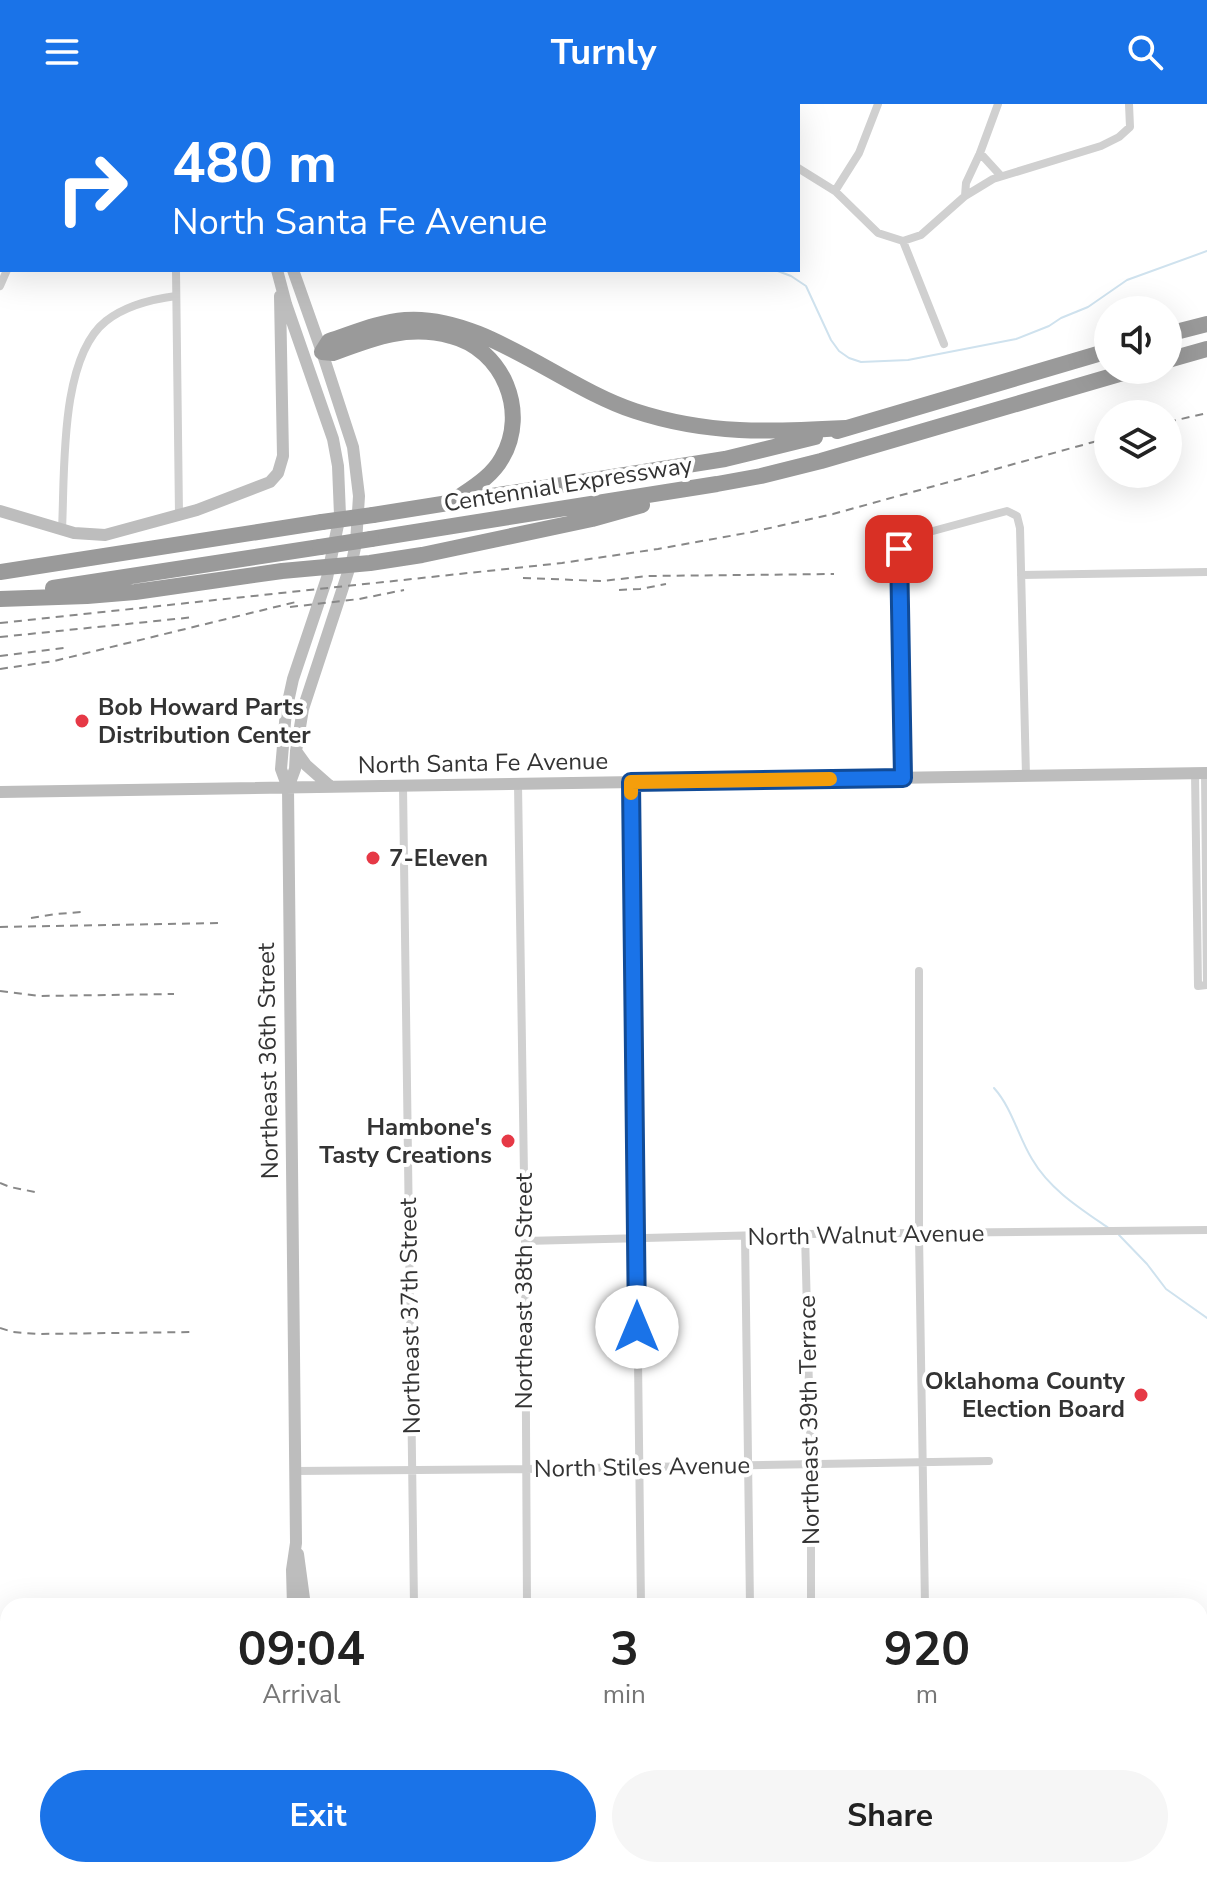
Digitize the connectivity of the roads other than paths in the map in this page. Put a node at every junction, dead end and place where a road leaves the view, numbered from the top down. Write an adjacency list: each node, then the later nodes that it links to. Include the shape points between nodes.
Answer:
1 (878, 104): 7 (street, via 859,153)
2 (998, 104): 4 (street)
3 (1129, 104): 6 (street, via 1130,127 1119,137)
4 (980, 153): 6 (street); 8 (street)
5 (800, 169): 7 (street)
6 (1001, 176): 8 (street)
7 (835, 191): 9 (street, via 878,233)
8 (965, 196): 9 (street, via 921,235)
9 (903, 241): 17 (street)
10 (176, 272): 14 (street)
11 (277, 272): 13 (main road)
12 (294, 272): 19 (main road)
13 (280, 284): 22 (main road); 23 (main road)
14 (176, 296): 29 (street); 30 (street, via 118,313 85,349 67,420)
15 (1207, 324): 16 (highway)
16 (1182, 330)
17 (944, 344)
18 (1207, 349): 21 (highway)
19 (322, 352): 22 (main road); 25 (highway, via 329,341 385,323 439,321 486,338 598,397 653,417 730,430); 27 (highway, via 393,333 425,332 454,336 489,357 510,395 511,438 495,469); 31 (main road, via 356,462 359,508)
20 (1094, 355): 25 (highway, Centennial Expressway)
21 (1182, 356)
22 (306, 358): 23 (main road); 32 (main road, via 338,466 340,523)
23 (281, 364): 29 (main road, via 283,456 276,478)
24 (1094, 381): 26 (highway, Centennial Expressway, via 821,461)
25 (846, 428): 27 (highway, Centennial Expressway, via 725,459)
26 (717, 484): 31 (highway, via 576,523); 36 (highway, Centennial Expressway, bridge)
27 (452, 502): 33 (highway, Centennial Expressway, bridge)
28 (0, 511): 30 (main road)
29 (179, 515): 30 (main road, via 105,535)
30 (62, 529)
31 (351, 565): 32 (highway); 37 (main road, via 303,709)
32 (330, 567): 36 (highway, via 123,593); 45 (main road, Northeast 36th Street, via 286,711 281,769)
33 (0, 572)
34 (1207, 572): 35 (street)
35 (1021, 575): 39 (street); 40 (street, via 1020,528 1015,514 1007,511 901,544)
36 (0, 597)
37 (296, 751): 44 (main road); 45 (main road)
38 (1202, 773): 38 (street, via 1198,986 1207,985); 39 (main road, North Santa Fe Avenue)
39 (1026, 776): 40 (main road, North Santa Fe Avenue)
40 (903, 778): 41 (main road, North Santa Fe Avenue)
41 (631, 782): 42 (main road, North Santa Fe Avenue); 52 (street)
42 (518, 784): 43 (main road, North Santa Fe Avenue); 53 (street, Northeast 38th Street)
43 (403, 786): 44 (main road, North Santa Fe Avenue); 59 (street, Northeast 37th Street)
44 (331, 787): 45 (main road, North Santa Fe Avenue)
45 (288, 788): 46 (main road, North Santa Fe Avenue); 61 (main road, Northeast 36th Street)
46 (0, 792)
47 (919, 971): 50 (street)
48 (1207, 1230): 50 (street, North Walnut Avenue)
49 (805, 1234): 50 (street, North Walnut Avenue); 51 (street, North Walnut Avenue); 56 (street, Northeast 39th Terrace)
50 (919, 1235): 55 (street)
51 (745, 1236): 52 (street, North Walnut Avenue); 57 (street)
52 (637, 1239): 53 (street, North Walnut Avenue); 58 (street)
53 (525, 1241): 60 (street, Northeast 38th Street)
54 (989, 1461): 55 (street, North Stiles Avenue)
55 (922, 1462): 56 (street, North Stiles Avenue); 70 (street)
56 (811, 1464): 57 (street, North Stiles Avenue); 69 (street, Northeast 39th Terrace)
57 (749, 1465): 58 (street, North Stiles Avenue); 68 (street)
58 (639, 1466): 60 (street, North Stiles Avenue); 67 (street)
59 (412, 1469): 60 (street, North Stiles Avenue); 61 (street, North Stiles Avenue); 65 (street, Northeast 37th Street)
60 (525, 1469): 66 (street, Northeast 38th Street)
61 (295, 1471): 62 (main road, Northeast 36th Street)
62 (296, 1543): 63 (main road, Northeast 36th Street); 64 (main road, Northeast 36th Street)
63 (293, 1598)
64 (304, 1598)
65 (414, 1598)
66 (527, 1598)
67 (641, 1598)
68 (750, 1598)
69 (811, 1598)
70 (925, 1598)

